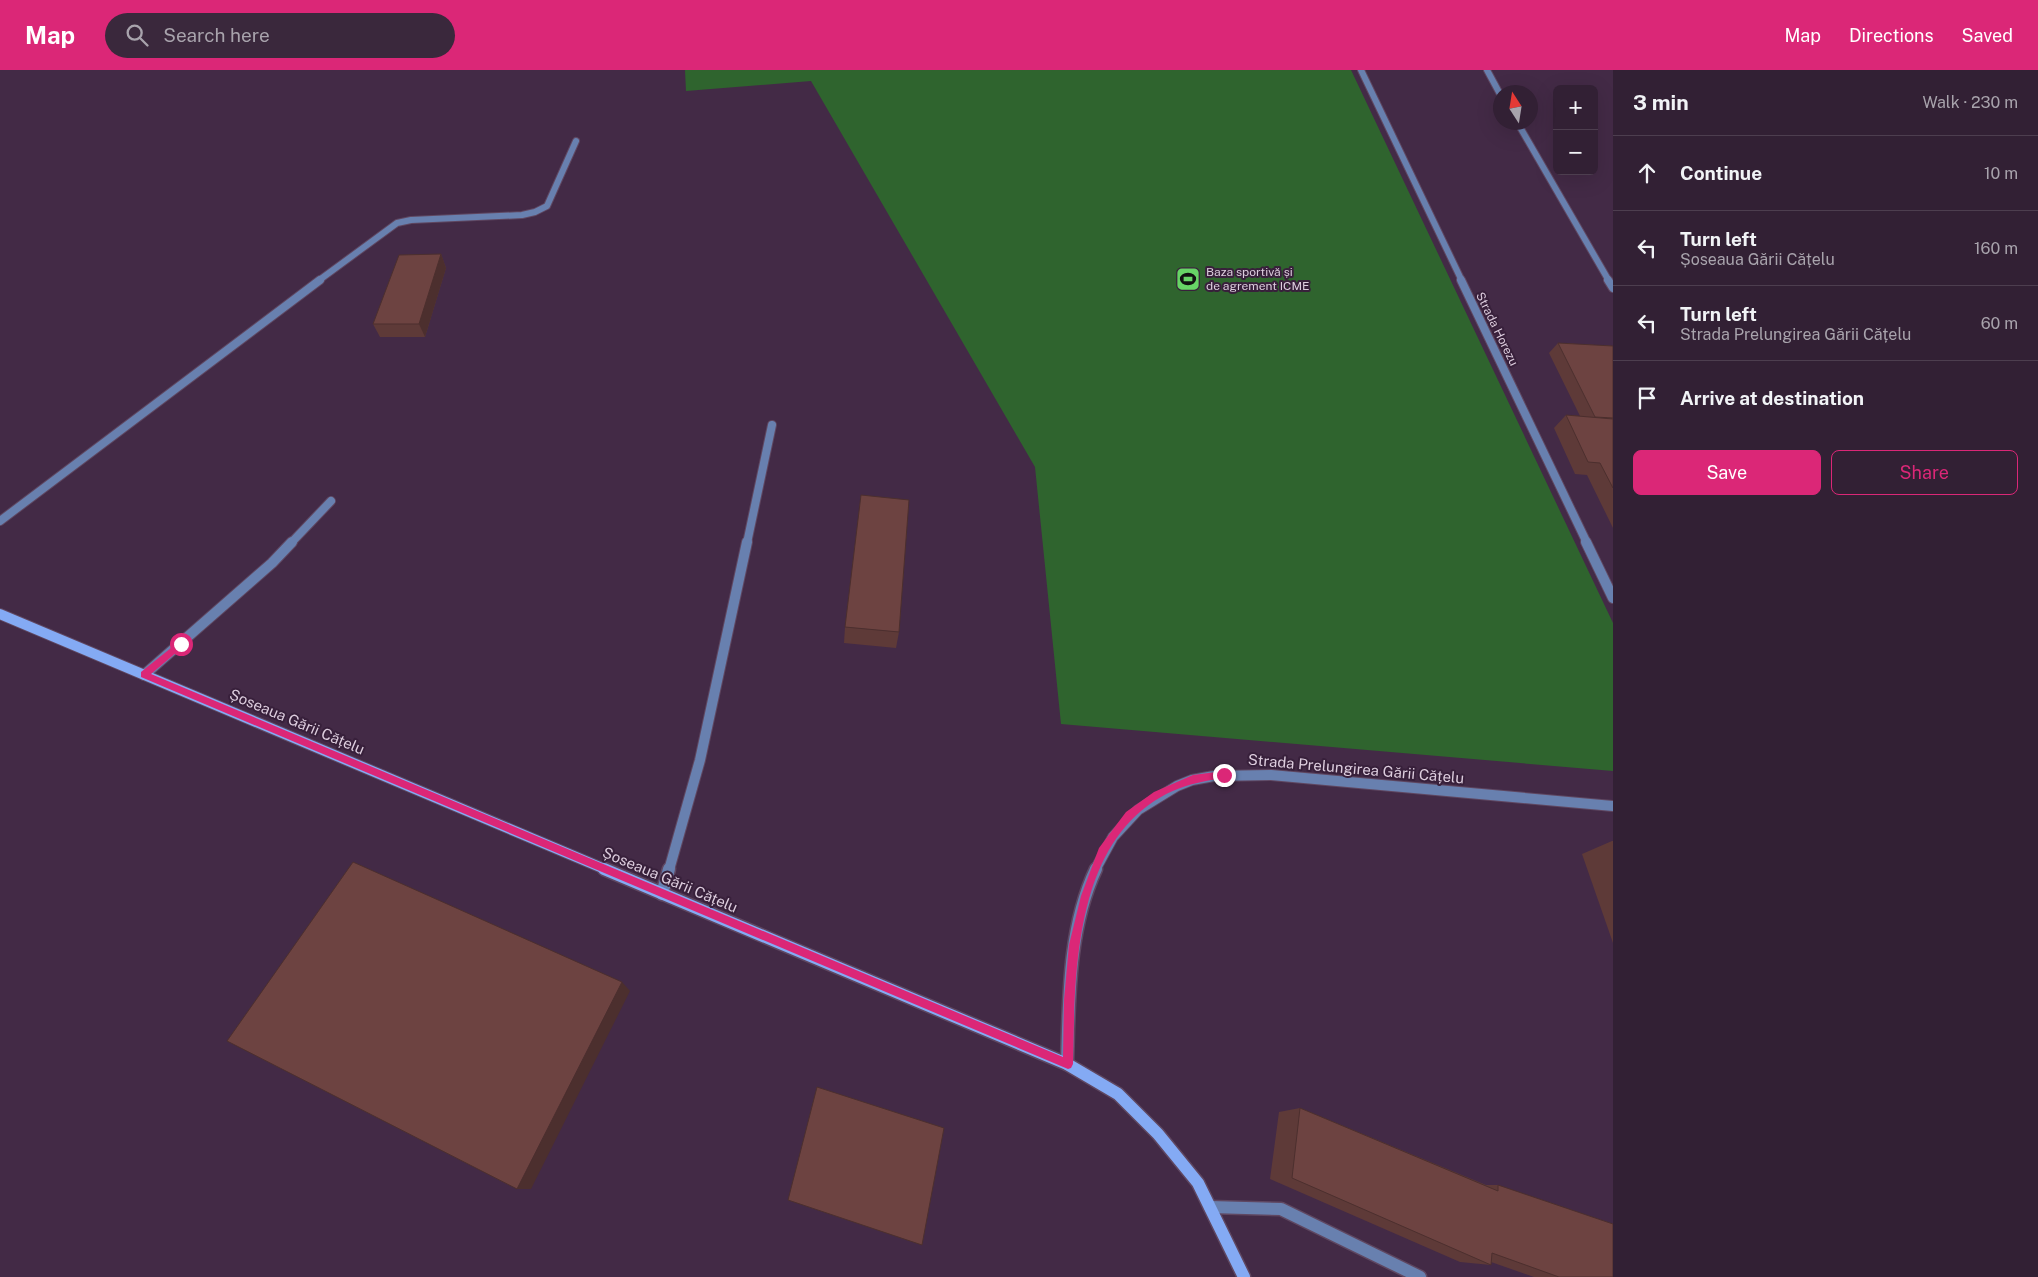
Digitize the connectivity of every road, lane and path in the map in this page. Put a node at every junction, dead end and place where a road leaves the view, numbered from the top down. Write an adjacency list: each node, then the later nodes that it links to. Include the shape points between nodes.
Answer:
1 (1361, 70): 10 (street, Strada Horezu)
2 (1487, 70): 3 (street)
3 (1495, 85)
4 (1522, 130): 6 (street)
5 (576, 141): 9 (street, via 547,206 522,215 411,220 387,229)
6 (1613, 288)
7 (772, 425): 14 (street, via 700,760)
8 (331, 501): 12 (street, via 272,563)
9 (0, 521)
10 (1613, 598)
11 (0, 614): 12 (main road, Șoseaua Gării Cățelu)
12 (144, 675): 14 (main road, Șoseaua Gării Cățelu)
13 (1613, 806): 15 (street, Strada Prelungirea Gării Cățelu, via 1271,775 1193,779 1158,794 1129,815 1103,851 1086,896 1074,945)
14 (662, 894): 15 (main road, Șoseaua Gării Cățelu)
15 (1068, 1064): 16 (main road, Șoseaua Gării Cățelu, via 1118,1094 1158,1134 1198,1183)
16 (1210, 1207): 17 (main road, Șoseaua Gării Cățelu); 18 (street, via 1281,1209)
17 (1244, 1277)
18 (1420, 1277)

